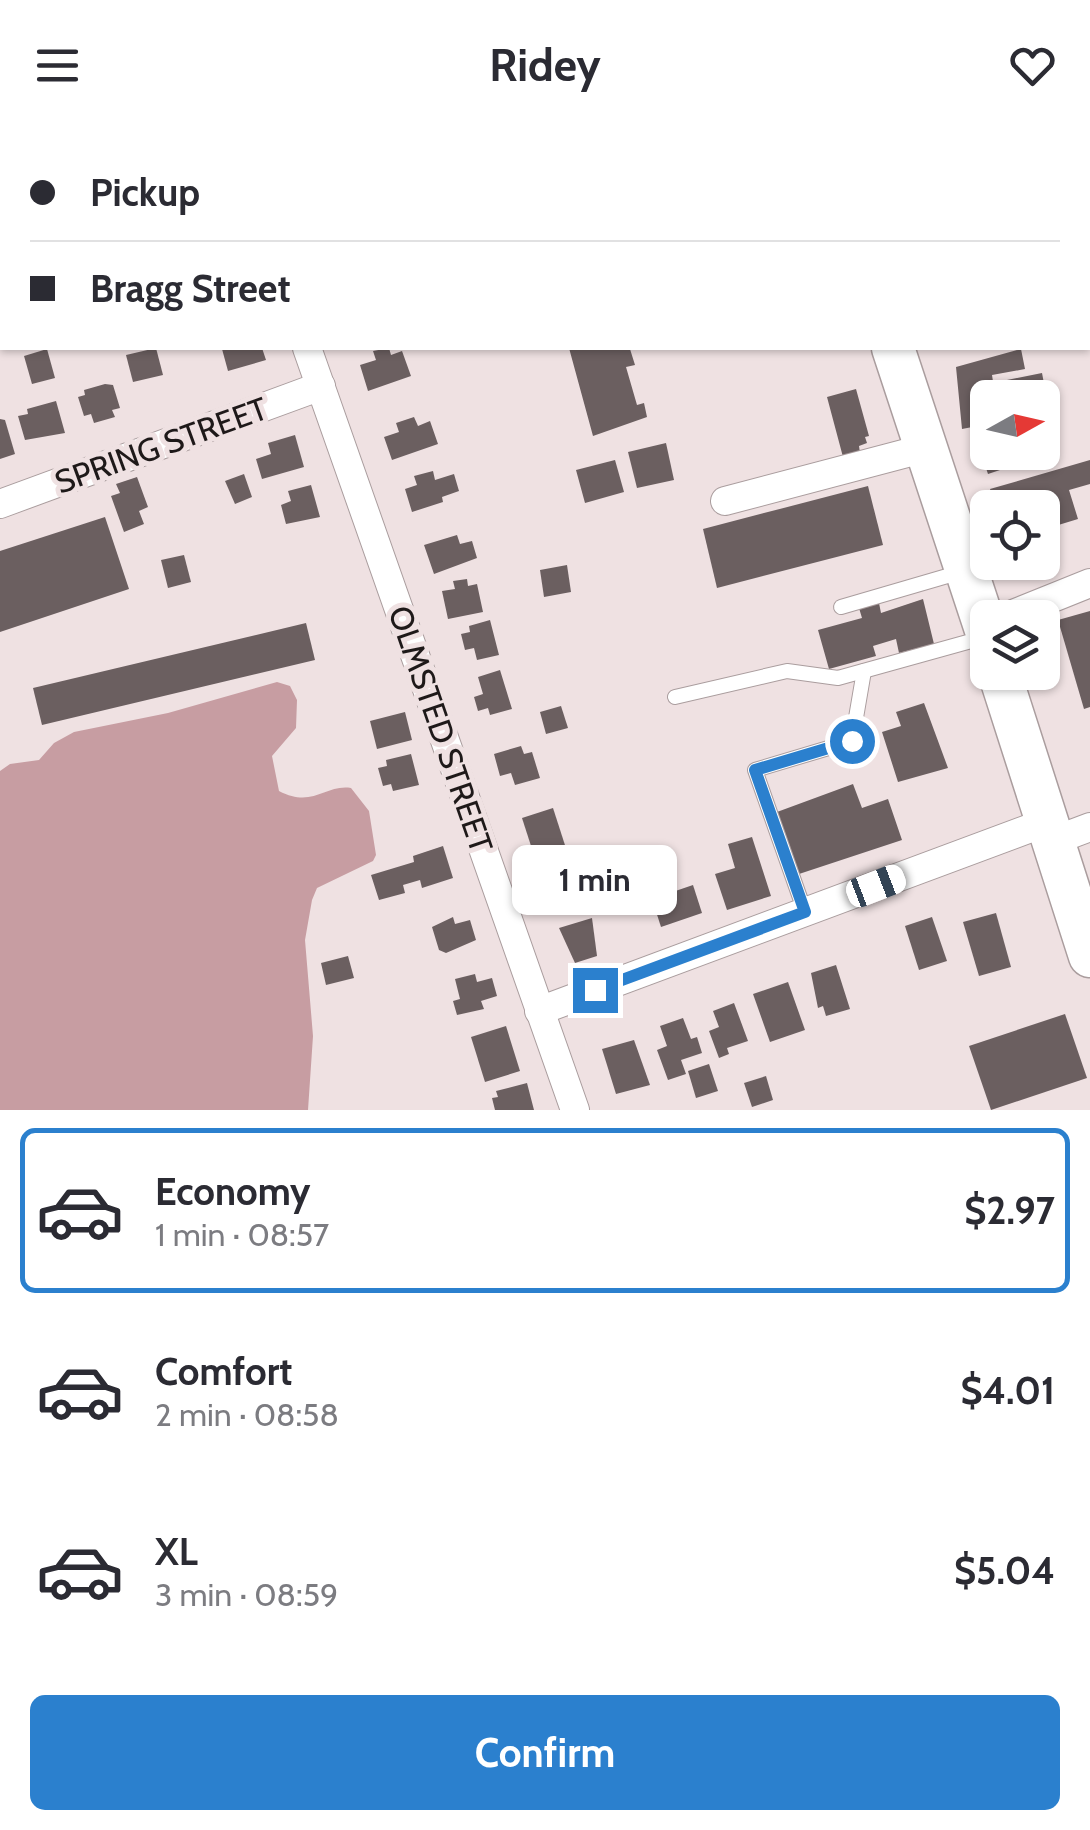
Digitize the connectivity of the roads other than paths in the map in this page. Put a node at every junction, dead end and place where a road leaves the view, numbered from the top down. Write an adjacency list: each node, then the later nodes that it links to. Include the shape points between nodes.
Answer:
1 (308, 350): 3 (street, OLMSTED STREET)
2 (894, 350): 4 (main road)
3 (321, 386): 6 (street, SPRING STREET); 20 (street, OLMSTED STREET)
4 (926, 448): 5 (street); 7 (main road)
5 (725, 501)
6 (0, 504)
7 (966, 571): 9 (main road); 11 (lane)
8 (1090, 583): 10 (street)
9 (979, 600)
10 (1050, 600)
11 (841, 607)
12 (970, 632): 13 (lane)
13 (864, 672): 15 (lane, via 838,678 787,672); 18 (lane, via 852,741 755,770)
14 (1006, 690): 16 (main road)
15 (675, 696)
16 (1063, 830): 17 (main road); 18 (street)
17 (1080, 888): 19 (main road)
18 (805, 912): 20 (street)
19 (1090, 956)
20 (539, 1011): 21 (street, OLMSTED STREET)
21 (575, 1110)

